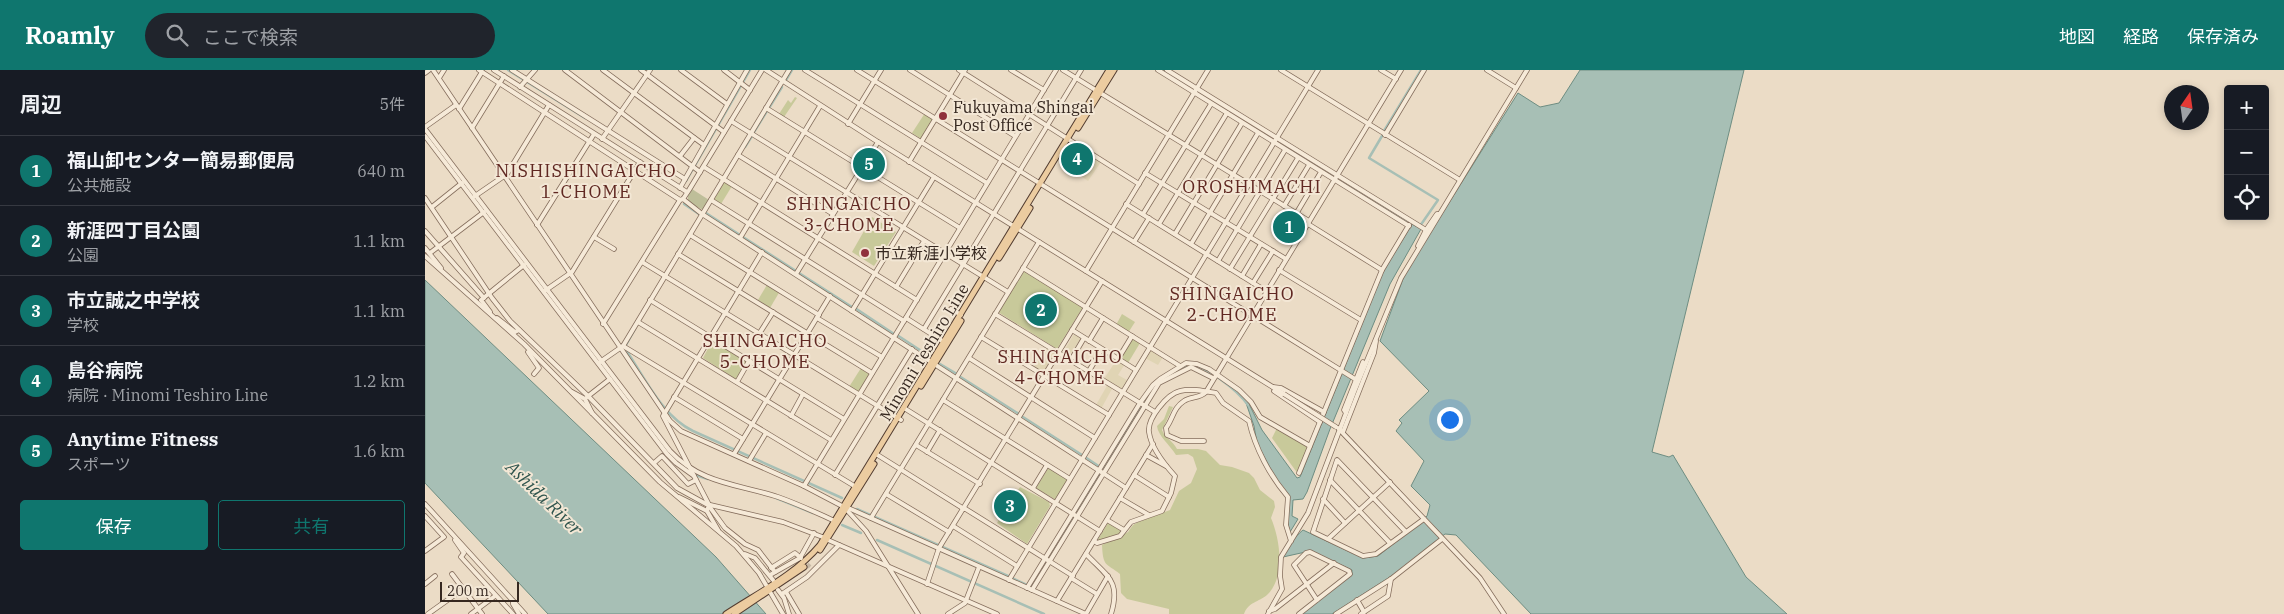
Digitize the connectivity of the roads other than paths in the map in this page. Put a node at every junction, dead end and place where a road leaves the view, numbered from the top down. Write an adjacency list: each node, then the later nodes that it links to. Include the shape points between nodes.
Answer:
1 (429, 70): 38 (street)
2 (433, 70): 41 (street)
3 (444, 70): 41 (street)
4 (494, 70): 40 (street)
5 (513, 70): 43 (street)
6 (535, 70): 43 (street)
7 (565, 70): 66 (street)
8 (603, 70): 56 (street)
9 (641, 70): 39 (street)
10 (650, 70): 39 (street)
11 (681, 70): 59 (street)
12 (723, 70): 47 (street)
13 (747, 70): 47 (street)
14 (764, 70): 46 (street); 52 (street)
15 (789, 70): 46 (street)
16 (805, 70): 61 (street)
17 (857, 70): 45 (street)
18 (881, 70): 45 (street)
19 (910, 70): 57 (street)
20 (1011, 70): 53 (street)
21 (1056, 70): 53 (street)
22 (1063, 70): 42 (street)
23 (1081, 70): 42 (street)
24 (1109, 70): 55 (main road, Minomi Teshiro Line)
25 (1114, 70): 55 (main road, Minomi Teshiro Line)
26 (1158, 70): 54 (street)
27 (1167, 70): 54 (street)
28 (1208, 70): 54 (street)
29 (1281, 70): 50 (street)
30 (1318, 70): 50 (street)
31 (1381, 70): 44 (street)
32 (1401, 70): 44 (street)
33 (1424, 70): 84 (street)
34 (1487, 70): 51 (street)
35 (1527, 70): 51 (street)
36 (481, 71): 48 (street); 63 (street)
37 (962, 71): 57 (street); 68 (street)
38 (425, 73)
39 (647, 74): 56 (street); 74 (street)
40 (504, 76): 48 (street); 49 (street)
41 (439, 78): 63 (street)
42 (1076, 78): 55 (street); 75 (street)
43 (527, 79): 49 (street); 78 (street)
44 (1396, 79): 73 (street)
45 (874, 81): 61 (street); 69 (street)
46 (782, 82): 62 (street); 64 (street)
47 (740, 83): 52 (street); 59 (street)
48 (500, 84): 65 (street); 77 (street)
49 (520, 87): 58 (street)
50 (1308, 87): 73 (street); 91 (street)
51 (1516, 88): 123 (street)
52 (750, 90): 70 (street)
53 (1043, 90): 68 (street)
54 (1196, 91): 60 (street); 87 (street); 91 (street)
55 (1098, 92): 87 (street); 90 (main road, Minomi Teshiro Line)
56 (634, 93): 66 (street); 88 (street)
57 (949, 95): 69 (street); 86 (street)
58 (549, 104): 65 (street); 83 (street)
59 (727, 104): 74 (street)
60 (1211, 104): 67 (street); 96 (street)
61 (860, 105): 72 (street); 94 (street)
62 (820, 106): 72 (street); 80 (street)
63 (457, 107): 76 (street); 77 (street)
64 (766, 108): 80 (street); 81 (street)
65 (544, 112): 92 (street); 117 (street)
66 (621, 112): 78 (street); 99 (street)
67 (1227, 113): 71 (street); 100 (street)
68 (1029, 114): 75 (street); 86 (street)
69 (936, 118): 94 (street); 103 (street)
70 (731, 121): 79 (street); 81 (street)
71 (1242, 123): 82 (street); 108 (street)
72 (848, 124): 93 (street)
73 (1368, 124): 84 (street); 120 (street)
74 (715, 125): 79 (street); 95 (street)
75 (1047, 125): 90 (street); 113 (street)
76 (425, 128): 124 (street)
77 (472, 128): 117 (street)
78 (608, 130): 89 (street); 122 (street)
79 (724, 132): 107 (street)
80 (805, 132): 101 (street); 110 (street)
81 (751, 133): 98 (street); 101 (street)
82 (1258, 133): 91 (street); 116 (street)
83 (594, 134): 89 (street); 92 (street)
84 (1385, 135): 123 (street)
85 (425, 136): 124 (street)
86 (1015, 136): 103 (street)
87 (1168, 136): 96 (street); 115 (street)
88 (693, 138): 95 (street); 99 (street)
89 (602, 139): 104 (street)
90 (1069, 139): 126 (street); 128 (main road, Minomi Teshiro Line)
91 (1275, 140): 97 (street); 120 (street); 129 (street)
92 (589, 142): 111 (street); 161 (street)
93 (878, 142): 105 (street); 110 (street)
94 (922, 143): 105 (street); 125 (street)
95 (704, 145): 109 (street)
96 (1185, 146): 100 (street); 127 (street)
97 (1285, 150): 102 (street); 133 (street)
98 (739, 155): 119 (street); 121 (street)
99 (680, 156): 109 (street)
100 (1201, 156): 108 (street); 134 (street)
101 (790, 157): 119 (street); 132 (street)
102 (1297, 158): 106 (street); 137 (street)
103 (1001, 160): 113 (street); 125 (street)
104 (640, 162): 111 (street); 130 (street)
105 (909, 162): 118 (street)
106 (1309, 165): 114 (street); 145 (street)
107 (704, 166): 112 (street); 121 (street)
108 (1217, 166): 116 (street); 143 (street)
109 (694, 167): 112 (street); 122 (street)
110 (861, 168): 132 (street); 140 (street)
111 (634, 171): 138 (street); 172 (street)
112 (701, 172): 131 (street)
113 (1019, 172): 128 (street); 151 (street)
114 (1321, 172): 120 (street); 153 (street)
115 (1145, 173): 126 (street); 127 (street)
116 (1232, 175): 129 (street); 148 (street)
117 (504, 176): 135 (street); 161 (street)
118 (934, 177): 140 (street); 142 (street)
119 (777, 178): 141 (street); 150 (street)
120 (1336, 178): 157 (street); 160 (street)
121 (723, 179): 139 (street); 141 (street)
122 (685, 180): 130 (street)
123 (1460, 180): 154 (street)
124 (463, 182): 135 (street); 146 (street); 147 (street)
125 (987, 183): 142 (street)
126 (1139, 184): 144 (street)
127 (1162, 184): 134 (street); 152 (street)
128 (1041, 185): 163 (main road, Minomi Teshiro Line); 165 (street)
129 (1249, 185): 133 (street); 156 (street)
130 (680, 188): 131 (street)
131 (687, 192): 138 (street)
132 (846, 192): 150 (street); 162 (street)
133 (1260, 192): 137 (street); 166 (street)
134 (1178, 193): 143 (street); 159 (street)
135 (475, 196): 147 (street)
136 (425, 198): 146 (street)
137 (1272, 199): 145 (street); 173 (street)
138 (681, 200): 149 (street); 195 (street)
139 (711, 200): 149 (street); 158 (street)
140 (918, 202): 162 (street); 164 (street)
141 (762, 203): 158 (street); 175 (street)
142 (976, 203): 151 (street); 164 (street)
143 (1194, 203): 148 (street); 169 (street)
144 (1126, 204): 152 (street); 165 (street)
145 (1284, 206): 153 (street)
146 (432, 207): 171 (street)
147 (485, 211): 171 (street); 196 (street)
148 (1210, 212): 156 (street); 179 (street)
149 (702, 214): 170 (street); 174 (street)
150 (833, 214): 175 (street)
151 (994, 214): 163 (street); 197 (street)
152 (1143, 214): 155 (street)
153 (1296, 214): 157 (street)
154 (1440, 214): 167 (street); 184 (street)
155 (1149, 218): 159 (street); 178 (street)
156 (1226, 222): 166 (street); 190 (street)
157 (1309, 223): 193 (street); 202 (street)
158 (749, 224): 174 (street); 192 (street)
159 (1159, 224): 169 (street)
160 (1410, 224): 167 (street); 202 (street)
161 (537, 226): 206 (street)
162 (902, 227): 176 (street); 205 (street)
163 (1016, 227): 177 (street); 210 (main road, Minomi Teshiro Line)
164 (960, 228): 189 (street)
165 (1111, 229): 178 (street); 203 (street)
166 (1237, 229): 173 (street); 194 (street)
167 (1424, 229): 184 (street)
168 (425, 231): 181 (street)
169 (1175, 234): 179 (street)
170 (690, 235): 188 (street); 204 (street)
171 (451, 236): 181 (street); 220 (street)
172 (594, 237): 183 (street); 206 (street)
173 (1249, 237): 180 (street); 199 (street)
174 (740, 238): 186 (street)
175 (818, 238): 192 (street); 205 (street)
176 (923, 240): 189 (street); 214 (street)
177 (1039, 242): 198 (street); 203 (street)
178 (1134, 242): 211 (street)
179 (1191, 244): 190 (street)
180 (1261, 244): 185 (street); 209 (street)
181 (438, 246): 187 (street); 223 (street)
182 (425, 248): 187 (street)
183 (614, 249)
184 (1417, 250): 247 (street)
185 (1273, 251): 193 (street); 213 (street)
186 (762, 252): 204 (street); 207 (street)
187 (430, 253): 200 (street)
188 (678, 254): 208 (street); 216 (street)
189 (945, 254): 197 (street); 225 (street)
190 (1207, 254): 194 (street); 211 (street)
191 (425, 256): 200 (street)
192 (805, 259): 207 (street); 221 (street)
193 (1286, 259): 201 (street)
194 (1218, 261): 199 (street)
195 (642, 262): 208 (street); 241 (street)
196 (525, 264): 215 (street); 220 (street)
197 (963, 265): 210 (street); 242 (street)
198 (1023, 268): 217 (street); 226 (street)
199 (1230, 268): 209 (street)
200 (441, 270): 219 (street)
201 (1279, 270): 218 (street); 238 (street)
202 (1382, 270): 238 (street)
203 (1086, 271): 212 (street)
204 (750, 272): 216 (street); 235 (street)
205 (874, 273): 214 (street); 221 (street)
206 (570, 274): 215 (street); 241 (street)
207 (796, 274): 222 (street)
208 (665, 276): 224 (street); 230 (street)
209 (1242, 276): 213 (street)
210 (986, 278): 217 (street); 232 (main road, Minomi Teshiro Line); 270 (main road, Minomi Teshiro Line)
211 (1192, 278): 233 (street); 239 (street)
212 (1102, 281): 226 (street); 239 (street)
213 (1253, 283): 218 (street)
214 (896, 287): 225 (street)
215 (545, 290): 269 (street)
216 (738, 292): 229 (street); 230 (street)
217 (1008, 292): 231 (street)
218 (1266, 292): 233 (street)
219 (466, 293): 223 (street); 234 (street)
220 (489, 293): 223 (street); 243 (street)
221 (861, 294): 228 (street); 237 (street)
222 (830, 296): 228 (street); 235 (street)
223 (483, 299): 234 (street)
224 (651, 300): 240 (street); 249 (street)
225 (917, 300): 237 (street)
226 (1086, 307): 236 (street); 244 (street)
227 (951, 309): 232 (street)
228 (851, 310): 251 (street)
229 (773, 312): 245 (street); 246 (street)
230 (725, 313): 245 (street); 249 (street)
231 (995, 314): 250 (street); 259 (street)
232 (961, 315): 253 (main road, Minomi Teshiro Line)
233 (1252, 315): 265 (street); 273 (street)
234 (492, 316): 243 (street, via 515,332); 258 (street)
235 (818, 316): 246 (street); 262 (street)
236 (1103, 318): 248 (street); 252 (street)
237 (905, 319): 242 (street); 251 (street)
238 (1361, 320): 273 (street)
239 (1165, 321): 254 (street); 265 (street)
240 (637, 322): 255 (street); 263 (street)
241 (603, 324): 255 (street)
242 (924, 329): 253 (street)
243 (519, 330): 291 (street)
244 (1072, 330): 252 (street); 259 (street)
245 (759, 334): 260 (street)
246 (807, 334): 260 (street); 275 (street)
247 (1377, 334): 261 (street); 315 (street, via 1374,353)
248 (1132, 336): 254 (street); 266 (street)
249 (711, 337): 263 (street); 268 (street)
250 (981, 337): 264 (street); 277 (street)
251 (893, 338): 256 (street); 262 (street)
252 (1087, 339): 257 (street); 267 (street)
253 (944, 342): 270 (main road, Minomi Teshiro Line)
254 (1150, 347): 271 (street); 272 (street)
255 (621, 348): 269 (street); 283 (street); 302 (street)
256 (912, 349): 270 (street); 297 (street)
257 (1102, 349): 266 (street); 274 (street)
258 (530, 350): 276 (street, via 539,368); 286 (street)
259 (1059, 353): 267 (street); 277 (street)
260 (795, 355): 282 (street); 290 (street)
261 (1368, 356): 280 (street); 301 (street)
262 (882, 357): 275 (street)
263 (698, 358): 283 (street); 284 (street)
264 (969, 358): 279 (street); 293 (street)
265 (1225, 358): 278 (street); 285 (street)
266 (1118, 359): 272 (street)
267 (1071, 360): 274 (street)
268 (749, 361): 282 (street); 284 (street)
269 (600, 363): 281 (street); 342 (street, via 669,452)
270 (933, 363): 279 (street); 298 (main road, Minomi Teshiro Line)
271 (1180, 366): 278 (street, via 1197,364); 296 (street, via 1156,382)
272 (1136, 370): 287 (street)
273 (1339, 370): 280 (street); 300 (street)
274 (1089, 371): 287 (street)
275 (872, 373): 290 (street)
276 (533, 374)
277 (1045, 376): 293 (street); 304 (street)
278 (1215, 376): 288 (street); 296 (street, via 1187,368 1159,383); 306 (street, via 1245,395)
279 (957, 378): 295 (street); 307 (street)
280 (1354, 378): 301 (street)
281 (610, 379): 291 (street); 342 (street, via 671,458)
282 (779, 379): 289 (street); 294 (street)
283 (683, 382): 292 (street); 313 (street)
284 (737, 382): 294 (street)
285 (1271, 387): 300 (street, via 1281,388); 311 (street); 315 (street, bridge)
286 (570, 392): 291 (street); 303 (street)
287 (1123, 392): 296 (street); 304 (street)
288 (1206, 392): 299 (street, via 1178,391); 310 (street, via 1216,393 1223,403); 323 (street, via 1184,401 1174,410 1165,430 1175,440)
289 (803, 394): 305 (street); 308 (street)
290 (859, 395): 297 (street); 308 (street)
291 (586, 397): 303 (street); 333 (street)
292 (674, 397): 302 (street); 320 (street)
293 (1031, 398): 307 (street); 319 (street)
294 (767, 400): 305 (street); 313 (street)
295 (943, 400): 312 (street); 321 (street)
296 (1142, 404): 299 (street); 339 (street)
297 (877, 406): 309 (street); 343 (street)
298 (906, 409): 309 (main road, Minomi Teshiro Line); 312 (street)
299 (1155, 412): 324 (street, via 1149,430)
300 (1323, 412): 311 (street)
301 (1345, 413): 315 (street)
302 (664, 414): 314 (street); 317 (street)
303 (593, 415): 353 (street)
304 (1109, 415): 319 (street)
305 (791, 416): 322 (street)
306 (1258, 417): 310 (street); 326 (street)
307 (1019, 418): 321 (street); 331 (street)
308 (844, 419): 322 (street)
309 (899, 420): 329 (main road, Minomi Teshiro Line)
310 (1251, 421): 385 (street, via 1255,444 1288,497 1286,524)
311 (1320, 422): 326 (street)
312 (929, 423): 316 (street); 325 (street)
313 (752, 424): 318 (street); 320 (street)
314 (676, 427): 317 (street); 328 (street)
315 (1340, 429): 341 (street); 347 (street)
316 (940, 430): 327 (street); 334 (street)
317 (671, 432): 342 (street)
318 (766, 433): 332 (street); 335 (street)
319 (1095, 438): 331 (street)
320 (743, 439): 328 (street)
321 (1006, 439): 334 (street); 336 (street)
322 (831, 440): 335 (street)
323 (1203, 440)
324 (1153, 444): 330 (street); 337 (street)
325 (916, 445): 327 (street); 338 (street)
326 (1310, 446): 340 (street)
327 (927, 452): 348 (street)
328 (734, 454): 332 (street)
329 (877, 455): 338 (street); 350 (main road, Minomi Teshiro Line); 362 (main road, Minomi Teshiro Line)
330 (1146, 455): 337 (street); 344 (street)
331 (1082, 459): 339 (street); 345 (street)
332 (749, 461): 349 (street)
333 (654, 463): 342 (street, via 662,456 688,484); 361 (street, via 677,488)
334 (993, 463): 348 (street); 351 (street)
335 (817, 464): 343 (street); 349 (street)
336 (1047, 465): 345 (street); 351 (street)
337 (1166, 466): 355 (street, via 1175,476)
338 (901, 470): 354 (street); 363 (street)
339 (1101, 472): 352 (street); 366 (street)
340 (1299, 474)
341 (1323, 474): 358 (street, via 1328,477); 385 (street, via 1308,513)
342 (693, 475): 361 (street); 372 (street, via 777,497)
343 (835, 475): 350 (street)
344 (1134, 475): 352 (street); 355 (street)
345 (1070, 479): 359 (street)
346 (1330, 480): 357 (street, via 1338,459); 358 (street); 364 (street)
347 (1390, 482): 357 (street); 370 (street)
348 (980, 484): 363 (street)
349 (804, 486): 362 (street)
350 (856, 487): 362 (main road, Minomi Teshiro Line)
351 (1033, 488): 359 (street)
352 (1126, 488): 356 (street)
353 (672, 494): 365 (street); 378 (street)
354 (886, 494): 368 (street); 379 (street)
355 (1169, 497): 367 (street, via 1162,511)
356 (1120, 498): 367 (street); 371 (street)
357 (1373, 498): 364 (street); 377 (street)
358 (1323, 499): 373 (street); 384 (street, via 1312,530)
359 (1056, 503): 366 (street); 391 (street)
360 (425, 504): 381 (street)
361 (709, 505): 365 (street); 380 (street, via 776,520); 400 (street, via 725,528 758,550)
362 (846, 508): 368 (street); 372 (main road, Minomi Teshiro Line); 383 (main road, Minomi Teshiro Line); 397 (street, via 866,531)
363 (964, 508): 374 (street); 391 (street)
364 (1359, 510): 373 (street); 387 (street)
365 (707, 511): 378 (street)
366 (1075, 515): 376 (street); 395 (street)
367 (1149, 515): 375 (street, via 1131,522)
368 (871, 518): 390 (street)
369 (426, 519): 392 (street, via 444,537)
370 (1424, 519): 377 (street); 382 (street)
371 (1107, 520): 375 (street); 376 (street)
372 (835, 521): 383 (main road, Minomi Teshiro Line)
373 (1345, 523): 384 (street)
374 (953, 526): 379 (street); 398 (street)
375 (1124, 530): 386 (street, via 1120,536 1097,543)
376 (1100, 531): 386 (street)
377 (1405, 531): 387 (street)
378 (719, 532): 389 (street)
379 (949, 532): 390 (street)
380 (813, 533): 383 (street); 394 (street)
381 (453, 536): 418 (street, via 464,553 461,557); 421 (street)
382 (1442, 538): 406 (street); 445 (street, via 1479,578)
383 (827, 539): 388 (street); 415 (main road, Minomi Teshiro Line, via 803,564)
384 (1328, 539): 387 (street, via 1363,556 1376,554)
385 (1292, 540): 425 (street, via 1281,557 1282,589)
386 (1094, 541): 393 (street)
387 (1390, 543)
388 (839, 545): 397 (street); 416 (street, via 811,569 807,577)
389 (736, 546): 403 (street, via 747,556 755,558); 415 (street, via 759,573)
390 (940, 547): 399 (street); 410 (street)
391 (1028, 548): 395 (street); 398 (street)
392 (425, 551)
393 (1086, 554): 404 (street); 405 (street)
394 (801, 559): 400 (street); 400 (street, via 795,553)
395 (1048, 560): 405 (street); 412 (street)
396 (1334, 563): 411 (street); 411 (street, via 1306,553 1294,565); 419 (street, via 1350,574)
397 (888, 566): 410 (street); 438 (street)
398 (1017, 566): 408 (street)
399 (979, 567): 408 (street); 422 (street)
400 (773, 570): 403 (street)
401 (452, 574): 413 (street)
402 (435, 576): 409 (street)
403 (770, 576): 407 (street)
404 (1108, 576): 417 (street); 442 (street, via 1116,596)
405 (1072, 577): 417 (street); 423 (street)
406 (1391, 579): 420 (street); 426 (street, via 1388,596)
407 (773, 580)
408 (1009, 580): 412 (street)
409 (425, 584)
410 (927, 584): 422 (street)
411 (1307, 584): 419 (street); 425 (street)
412 (1029, 587): 423 (street)
413 (463, 588): 424 (street); 427 (street)
414 (779, 590): 416 (street)
415 (766, 591): 433 (main road, Minomi Teshiro Line); 434 (main road, Minomi Teshiro Line); 435 (street)
416 (784, 593): 436 (street); 437 (street)
417 (1097, 594): 441 (street)
418 (495, 596): 424 (street); 430 (street)
419 (1317, 600): 443 (street)
420 (1357, 600): 426 (street); 444 (street)
421 (513, 601): 431 (street); 432 (street)
422 (966, 601): 439 (street); 440 (street)
423 (1057, 601): 441 (street)
424 (478, 609): 428 (street); 429 (street)
425 (1269, 613)
426 (1363, 613)
427 (429, 614)
428 (471, 614)
429 (482, 614)
430 (512, 614)
431 (519, 614)
432 (525, 614)
433 (726, 614)
434 (734, 614)
435 (783, 614)
436 (789, 614)
437 (799, 614)
438 (918, 614)
439 (948, 614)
440 (997, 614)
441 (1086, 614)
442 (1111, 614)
443 (1299, 614)
444 (1336, 614)
445 (1504, 614)

